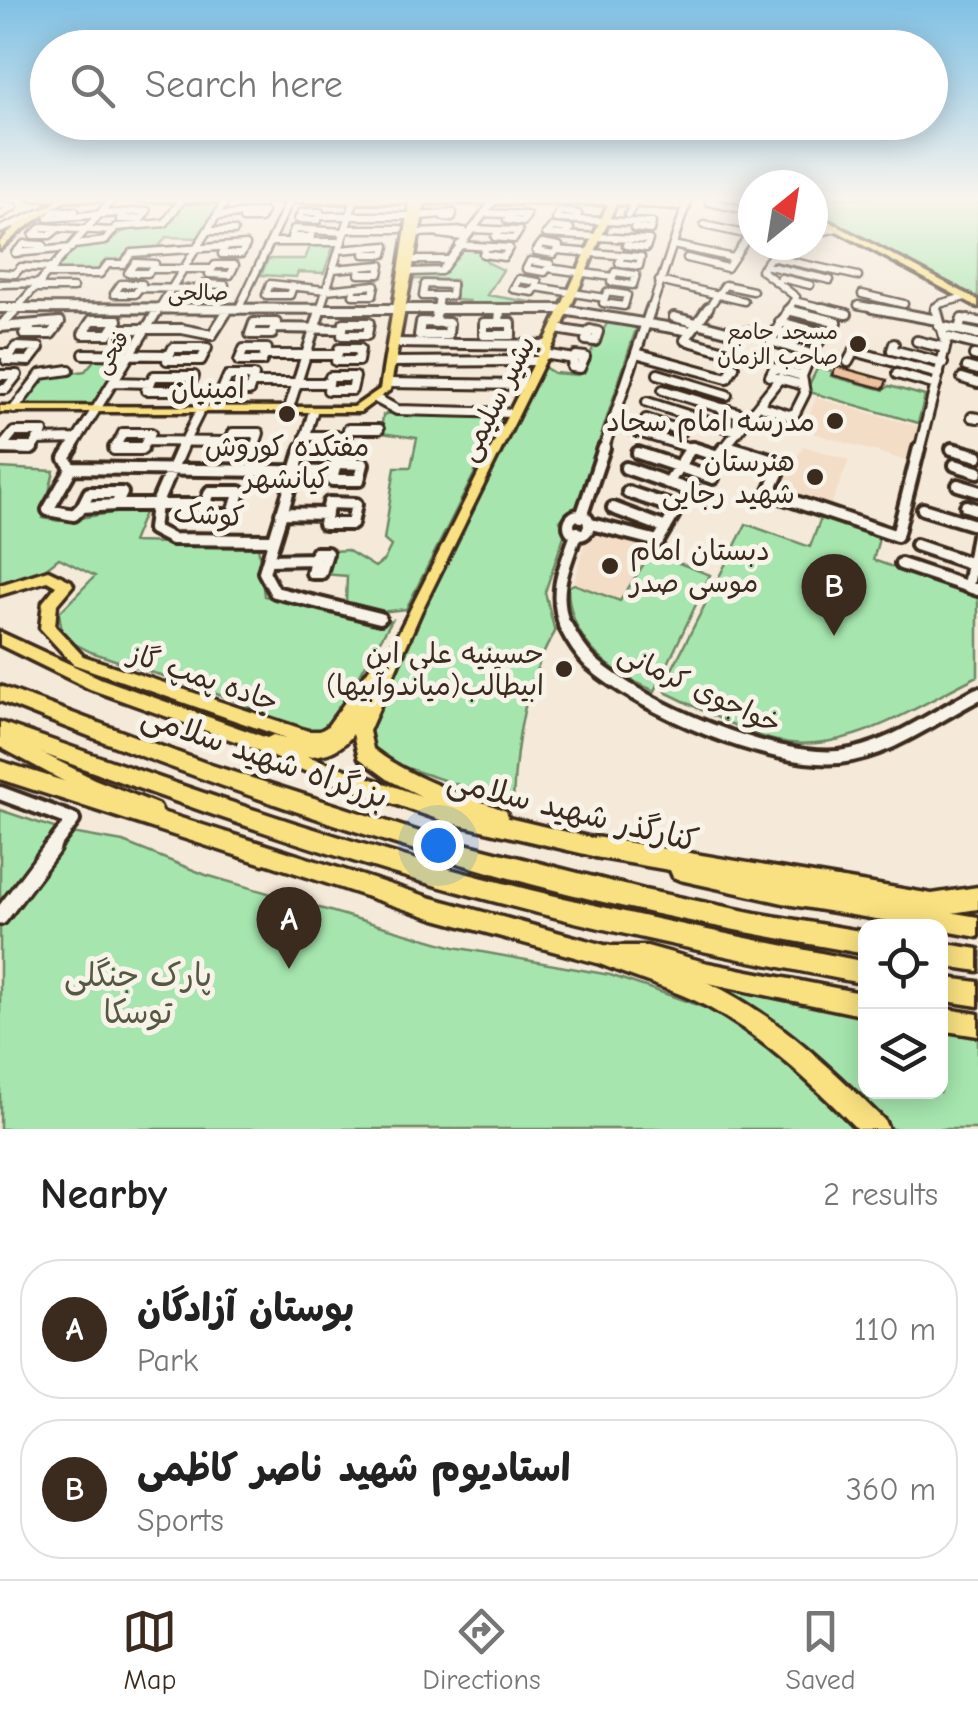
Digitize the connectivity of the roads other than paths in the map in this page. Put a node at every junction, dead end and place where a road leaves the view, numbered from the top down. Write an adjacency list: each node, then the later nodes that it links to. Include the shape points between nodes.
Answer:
1 (196, 250): 29 (street, فتحی)
2 (69, 251): 33 (street)
3 (181, 251): 33 (street, via 132,253 100,274)
4 (266, 251): 77 (street)
5 (339, 251): 31 (street)
6 (409, 251): 73 (main road)
7 (412, 251): 21 (main road)
8 (436, 251): 22 (street)
9 (455, 251): 23 (street)
10 (563, 251): 17 (street)
11 (593, 251): 17 (main road, بشیر سلیمی)
12 (668, 251): 41 (street)
13 (671, 251): 41 (street)
14 (696, 251): 20 (street)
15 (739, 251): 20 (street)
16 (879, 251): 60 (main road)
17 (591, 254): 18 (street); 36 (main road, بشیر سلیمی)
18 (621, 258)
19 (687, 258): 20 (street, via 727,268)
20 (733, 258)
21 (410, 260): 22 (street); 35 (main road)
22 (436, 260): 23 (street)
23 (448, 260): 35 (street, via 441,271)
24 (768, 260): 26 (street)
25 (796, 260): 37 (street)
26 (765, 265): 40 (street); 52 (street, via 764,273)
27 (152, 268): 29 (street)
28 (548, 268): 36 (street)
29 (184, 269): 30 (street); 49 (street, فتحی)
30 (212, 269)
31 (333, 269): 32 (street); 53 (street)
32 (360, 269)
33 (52, 271): 34 (street); 45 (street)
34 (0, 272)
35 (408, 272): 73 (main road)
36 (582, 273): 38 (street); 56 (main road, بشیر سلیمی)
37 (858, 276)
38 (612, 277)
39 (781, 278): 42 (street)
40 (830, 280)
41 (659, 281): 57 (street); 84 (street)
42 (794, 281): 44 (street); 52 (street)
43 (0, 284): 45 (street)
44 (810, 285)
45 (39, 286): 47 (street); 71 (street)
46 (536, 287): 56 (street)
47 (73, 288)
48 (139, 288): 49 (street)
49 (171, 289): 50 (street); 69 (street, فتحی)
50 (202, 289)
51 (292, 289): 53 (street)
52 (788, 289): 63 (street)
53 (326, 290): 54 (street); 72 (street)
54 (354, 290)
55 (753, 292): 57 (street, via 724,285)
56 (573, 293): 61 (street); 78 (main road, بشیر سلیمی)
57 (718, 294): 62 (street); 89 (street)
58 (862, 294): 64 (street)
59 (439, 296): 74 (street)
60 (966, 297): 68 (main road); 90 (street, via 936,306)
61 (605, 298)
62 (744, 301)
63 (794, 301): 79 (street); 81 (street)
64 (893, 302): 67 (street); 80 (street)
65 (183, 303): 69 (street)
66 (858, 304): 80 (street)
67 (904, 304)
68 (978, 304)
69 (160, 306): 71 (street, صالحی); 76 (street, صالحی); 96 (street, فتحی)
70 (0, 308): 71 (street, صالحی)
71 (20, 308): 91 (street)
72 (320, 309): 73 (street, صالحی); 77 (street, صالحی); 97 (street)
73 (398, 309): 74 (street, صالحی); 109 (main road); 127 (main road)
74 (438, 309): 75 (street, صالحی); 83 (street)
75 (500, 309): 78 (street, صالحی); 88 (street)
76 (228, 310): 77 (street, صالحی); 96 (street, via 212,336)
77 (238, 310)
78 (564, 310): 84 (street, صالحی); 94 (main road, بشیر سلیمی)
79 (788, 310): 85 (street); 86 (street)
80 (889, 312): 90 (street)
81 (847, 314)
82 (674, 316): 89 (street)
83 (435, 322)
84 (646, 322): 102 (street, صالحی); 114 (street)
85 (780, 322): 101 (street); 103 (street)
86 (837, 322)
87 (978, 322): 99 (street, via 962,319)
88 (498, 323)
89 (698, 323): 100 (street); 102 (street)
90 (938, 323): 99 (street); 106 (street)
91 (0, 327): 92 (street)
92 (30, 328)
93 (274, 328): 97 (street)
94 (556, 328): 104 (street); 119 (main road, بشیر سلیمی)
95 (112, 329): 96 (street)
96 (146, 329): 117 (street, فتحی)
97 (314, 329): 98 (street); 121 (street)
98 (343, 329)
99 (959, 329): 105 (street)
100 (750, 331)
101 (775, 331): 108 (street); 138 (street, via 770,340 812,354)
102 (691, 332): 115 (street, صالحی, via 685,340)
103 (819, 332)
104 (588, 334)
105 (978, 334)
106 (947, 337): 111 (street); 113 (street)
107 (917, 341): 113 (street)
108 (818, 342)
109 (394, 343): 119 (street); 127 (main road)
110 (894, 344): 126 (street, via 892,350)
111 (978, 345)
112 (662, 346): 123 (street)
113 (946, 348): 126 (street)
114 (636, 352): 123 (street); 162 (street)
115 (729, 352)
116 (84, 354): 117 (street)
117 (130, 354): 120 (street); 139 (street, فتحی)
118 (265, 354): 121 (street)
119 (543, 354): 124 (street); 127 (street); 147 (main road, بشیر سلیمی)
120 (169, 355): 120 (street, via 173,348 207,348 202,360 167,360)
121 (306, 355): 122 (street); 142 (street)
122 (338, 355)
123 (653, 358): 132 (street)
124 (575, 360)
125 (848, 362): 137 (street, via 854,351)
126 (943, 362): 137 (street)
127 (389, 364): 144 (main road)
128 (734, 367): 132 (street, via 727,378)
129 (967, 367): 131 (street)
130 (69, 370): 155 (street, via 40,374)
131 (978, 370)
132 (700, 371): 146 (street)
133 (658, 374): 146 (street)
134 (896, 374): 137 (street)
135 (0, 375): 148 (street, via 17,375)
136 (962, 378): 145 (street)
137 (938, 379): 176 (street, via 897,536 769,492 783,463)
138 (803, 380): 153 (street, via 805,393 795,413); 153 (street, via 774,368 770,376 780,378)
139 (113, 382): 140 (street); 156 (street, فتحی)
140 (150, 383): 140 (street, via 154,376 194,376 187,390 146,390)
141 (252, 383): 142 (street)
142 (297, 383): 143 (street); 158 (street)
143 (329, 383)
144 (387, 383): 147 (street); 151 (main road)
145 (978, 383)
146 (692, 384): 150 (street)
147 (528, 385): 160 (main road, بشیر سلیمی)
148 (0, 388)
149 (662, 390): 166 (street, via 738,413)
150 (726, 394)
151 (377, 398): 159 (main road, امینیان, via 356,410); 160 (street, via 398,410)
152 (646, 402): 166 (street)
153 (764, 407): 166 (street)
154 (0, 409): 155 (main road, امینیان)
155 (14, 409): 156 (main road, امینیان)
156 (96, 410): 157 (main road, امینیان); 169 (street, فتحی)
157 (200, 410): 158 (main road, امینیان); 172 (street, کوشک)
158 (288, 411): 159 (main road, امینیان)
159 (312, 412): 167 (street)
160 (514, 413): 213 (main road, بشیر سلیمی)
161 (646, 420): 163 (street)
162 (612, 424): 168 (street); 201 (street)
163 (666, 426): 165 (street); 168 (street)
164 (378, 429): 167 (street)
165 (682, 431)
166 (737, 431): 176 (street)
167 (305, 436): 184 (street)
168 (658, 436): 174 (street)
169 (77, 439): 170 (street); 181 (street, فتحی, via 65,459)
170 (37, 440)
171 (146, 441): 172 (street)
172 (186, 441): 173 (street); 183 (street, کوشک)
173 (229, 442)
174 (692, 447): 176 (street); 180 (street)
175 (952, 448): 178 (street)
176 (722, 451)
177 (638, 453): 180 (street)
178 (978, 456)
179 (955, 465): 186 (street)
180 (679, 467): 187 (street); 188 (street)
181 (72, 468): 183 (street); 193 (street, via 48,510 74,515 90,493 122,493 116,505)
182 (626, 468): 188 (street)
183 (172, 472): 184 (street); 193 (street, کوشک)
184 (293, 472): 185 (street); 199 (street)
185 (334, 472)
186 (978, 472)
187 (713, 478)
188 (668, 483): 192 (street)
189 (958, 485): 190 (street)
190 (978, 490)
191 (628, 492): 202 (street, via 670,506 674,514)
192 (712, 498)
193 (157, 505): 194 (street); 204 (street, کوشک, via 153,530 172,539)
194 (205, 505)
195 (966, 506): 198 (street)
196 (613, 508): 202 (street)
197 (923, 508): 203 (street)
198 (978, 510)
199 (281, 513): 200 (street); 204 (street)
200 (327, 514)
201 (586, 520): 202 (street, via 658,541); 217 (street, خواجوی کرمانی, via 587,531 576,532 561,578 558,606 570,635 590,662 621,684 739,739 791,755 842,756)
202 (666, 528)
203 (978, 528): 209 (street)
204 (273, 540): 207 (street)
205 (916, 546): 209 (street)
206 (315, 559): 207 (street)
207 (268, 560): 212 (street, via 264,572 275,592)
208 (902, 564): 210 (street)
209 (975, 565): 210 (street)
210 (973, 588)
211 (0, 590): 215 (main road, جاده پمپ گاز, via 48,575 66,585 50,602 47,628 78,660 308,738 334,732)
212 (380, 618)
213 (402, 634): 215 (main road, جاده پمپ گاز); 223 (main road, via 362,726 365,752 458,803)
214 (0, 638): 219 (main road, کنارگذر شهید سلامی, via 96,684)
215 (374, 675): 219 (main road, via 349,731 334,746)
216 (0, 693): 229 (highway, بزرگراه شهید سلامی, via 352,822 662,905)
217 (978, 694)
218 (0, 730): 233 (highway, بزرگراه شهید سلامی, via 439,876)
219 (248, 738): 223 (main road, کنارگذر شهید سلامی, via 443,812)
220 (0, 739): 225 (main road, via 88,785)
221 (0, 770): 225 (highway)
222 (0, 793): 227 (street, via 73,820)
223 (558, 839): 224 (main road, کنارگذر شهید سلامی)
224 (595, 847): 226 (highway, via 916,902); 228 (main road, کنارگذر شهید سلامی, via 726,882)
225 (262, 854): 231 (main road)
226 (978, 898)
227 (0, 917)
228 (978, 927)
229 (858, 941)
230 (948, 955): 232 (highway)
231 (608, 956): 236 (main road, via 647,956); 239 (highway, via 689,986 750,1020)
232 (978, 960)
233 (858, 971)
234 (948, 989): 235 (highway)
235 (978, 994)
236 (858, 1003)
237 (948, 1019): 238 (main road)
238 (978, 1025)
239 (875, 1129)

